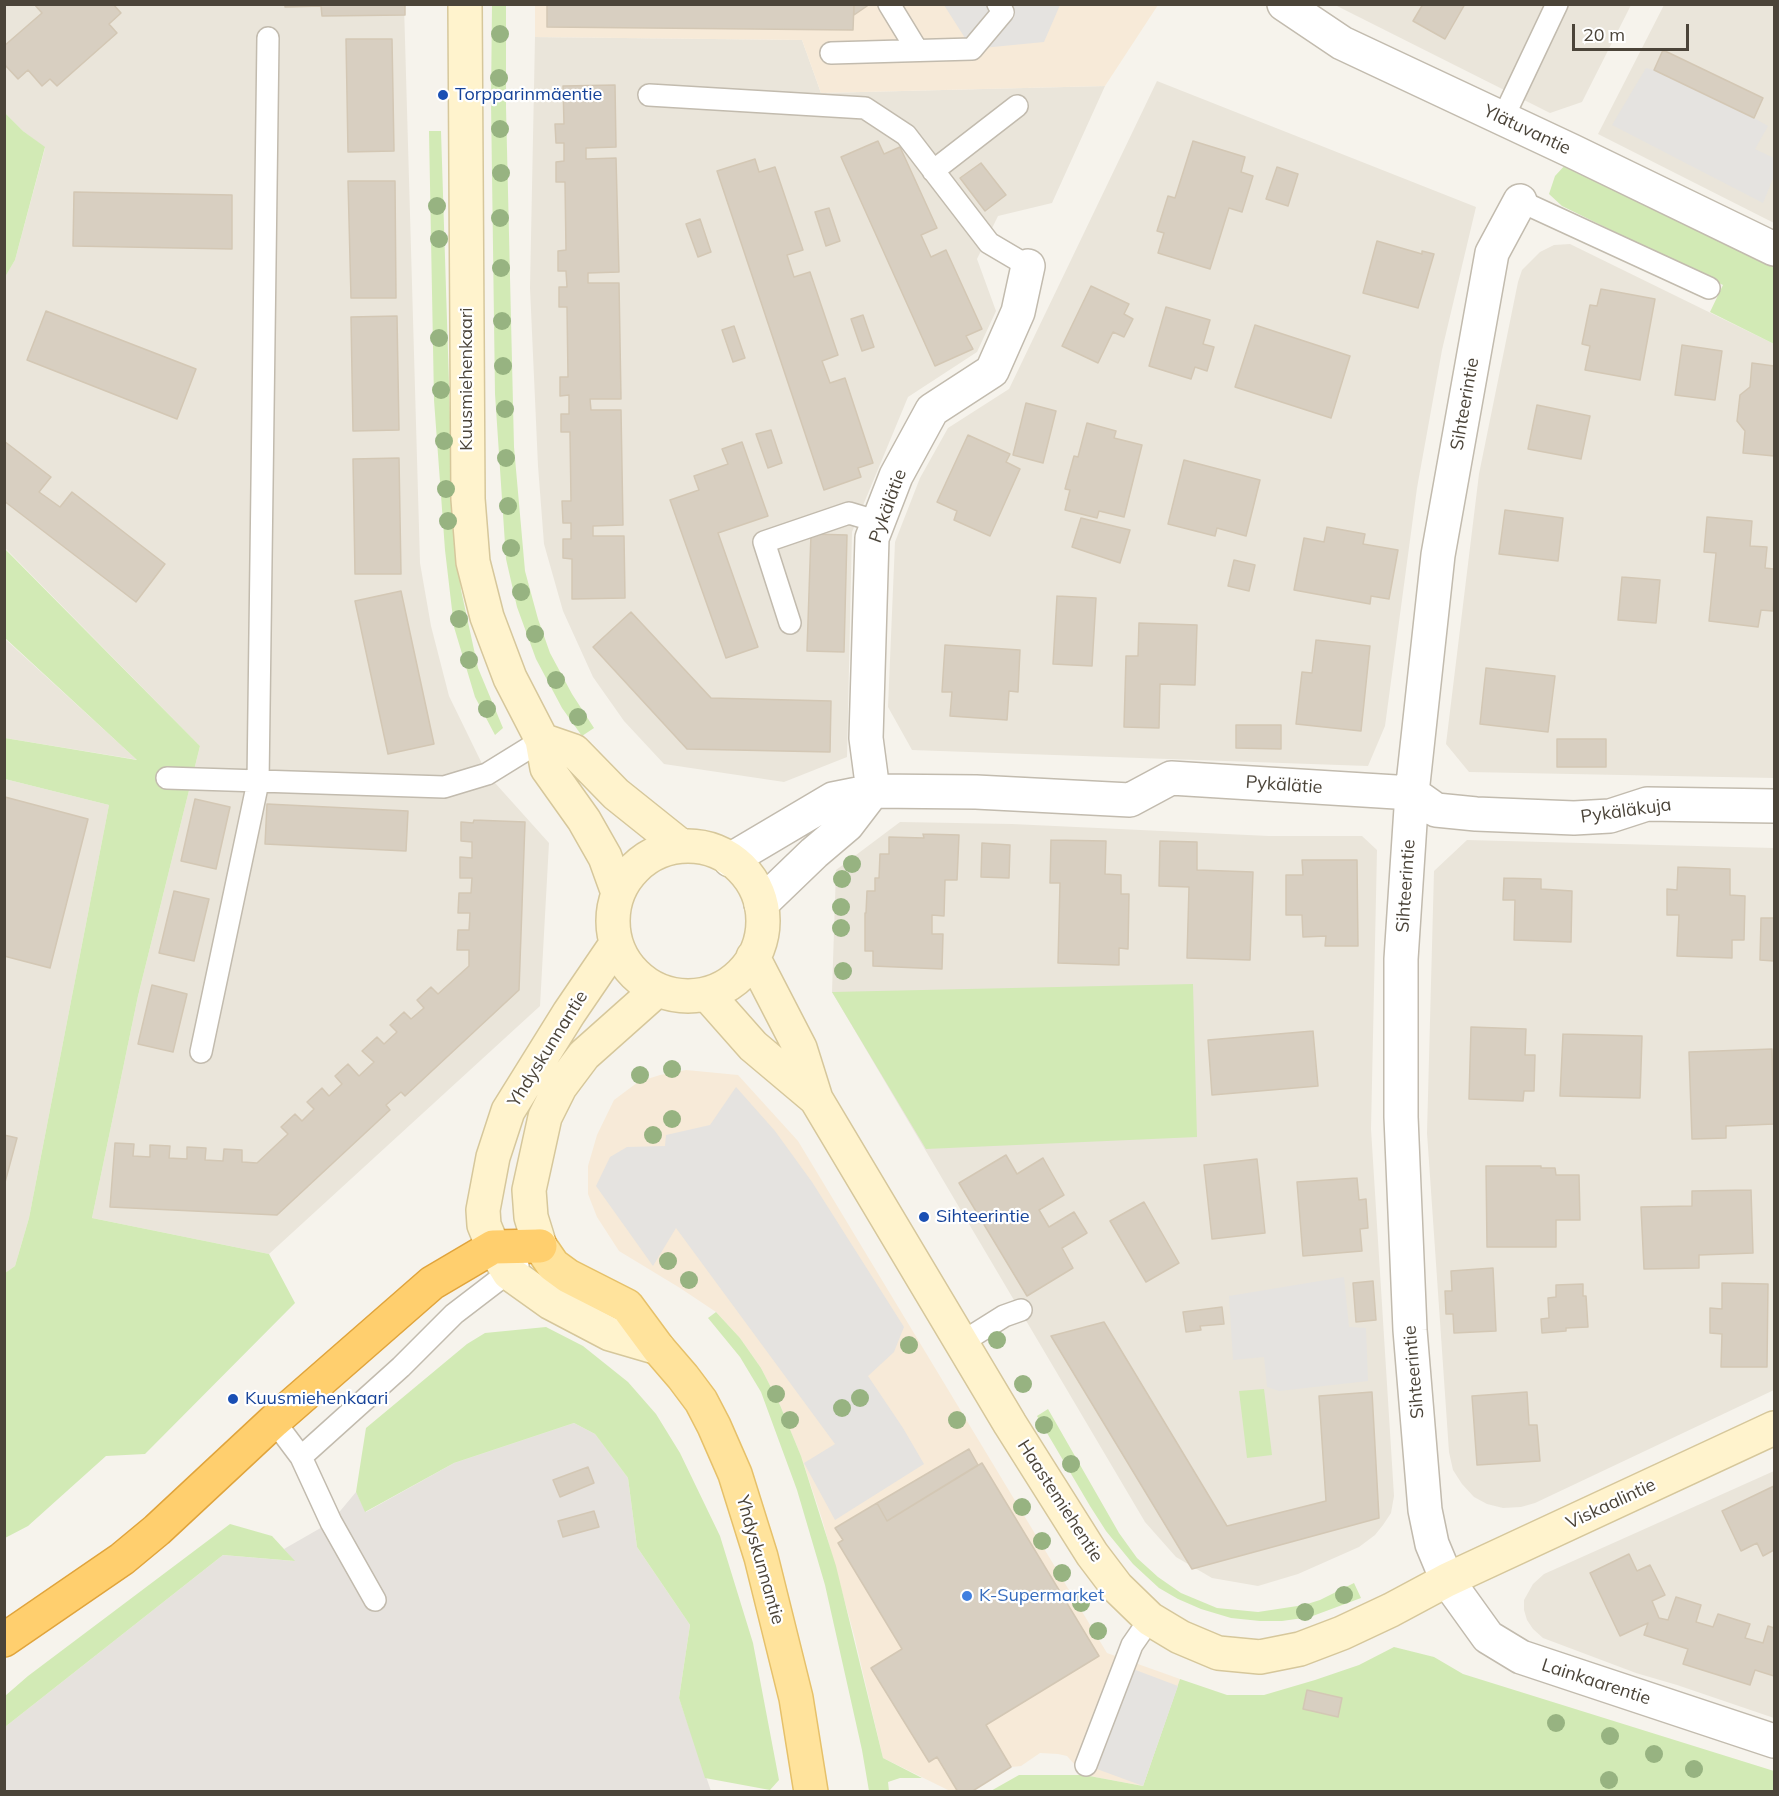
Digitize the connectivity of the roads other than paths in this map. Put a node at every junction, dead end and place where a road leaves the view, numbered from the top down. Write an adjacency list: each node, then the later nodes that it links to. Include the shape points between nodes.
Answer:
1 (465, 4): 19 (main road, Kuusmiehenkaari, via 468,499 473,562 487,617 510,678)
2 (889, 4): 7 (lane)
3 (1284, 4): 11 (street, Ylätuvantie, via 1342,44)
4 (1557, 4): 11 (lane)
5 (1005, 7): 7 (lane, via 972,49)
6 (268, 38): 21 (lane)
7 (917, 51): 8 (lane)
8 (831, 53)
9 (649, 95): 12 (lane, via 865,108 906,135)
10 (1017, 106): 12 (lane)
11 (1503, 118): 14 (street, Ylätuvantie)
12 (933, 171): 15 (lane, via 989,243)
13 (1520, 201): 16 (lane); 23 (street, Sihteerintie, via 1492,254 1438,555)
14 (1774, 249)
15 (1028, 266): 17 (street, Pykälätie, via 1018,312 992,371 932,410 896,476)
16 (1709, 288)
17 (879, 522): 18 (lane, via 849,513 764,542); 22 (street, Pykälätie, via 872,538 866,738)
18 (790, 623)
19 (542, 740): 21 (lane, via 487,774 444,787); 25 (main road, via 574,752 616,794); 27 (main road, Kuusmiehenkaari, via 547,768 584,820 605,857)
20 (167, 778): 21 (lane)
21 (258, 782): 33 (lane)
22 (873, 791): 23 (street, Pykälätie, via 1130,800 1171,778); 26 (street, Pykälätie, via 833,799); 28 (street, via 847,825)
23 (1412, 793): 24 (street, Pykäläkuja, via 1436,810 1574,818 1610,816 1647,804); 43 (street, Sihteerintie, via 1401,967 1405,1221 1425,1510 1432,1544)
24 (1774, 806)
25 (681, 846): 26 (main road, via 702,847); 27 (main road, via 644,860 624,880)
26 (730, 860): 28 (main road, via 748,876)
27 (618, 893): 29 (main road, via 612,919)
28 (761, 904): 30 (main road, via 760,943)
29 (616, 944): 31 (main road, via 635,974); 36 (main road, Yhdyskunnantie, via 508,1111 493,1157 483,1210 484,1225)
30 (753, 957): 32 (main road, via 733,981); 34 (main road, Haastemiehentie, via 800,1048)
31 (657, 990): 32 (main road, via 687,996); 35 (main road, Yhdyskunnantie, via 584,1055 560,1087 545,1117 529,1190 531,1217)
32 (708, 994): 34 (main road, Haastemiehentie, via 753,1046)
33 (201, 1052)
34 (816, 1099): 38 (main road, Haastemiehentie)
35 (540, 1246): 36 (highway); 39 (main road, Yhdyskunnantie, via 553,1265 568,1276 627,1306)
36 (501, 1260): 39 (main road, via 551,1303 610,1334); 40 (highway, via 432,1283); 42 (lane, via 401,1367)
37 (1021, 1310): 38 (lane)
38 (961, 1342): 45 (main road, Haastemiehentie, via 1092,1554 1117,1587)
39 (658, 1348): 49 (main road, Yhdyskunnantie, via 701,1401 735,1474 761,1557 796,1698)
40 (274, 1421): 42 (lane); 46 (highway, via 157,1530)
41 (1774, 1428): 43 (main road, Viskaalintie)
42 (301, 1457): 44 (lane, via 331,1522)
43 (1447, 1580): 45 (main road, Haastemiehentie, via 1342,1633 1300,1649 1260,1657 1218,1653); 47 (street, Lainkaarentie, via 1488,1637 1521,1658)
44 (375, 1600)
45 (1150, 1619): 48 (lane, via 1132,1645)
46 (4, 1641)
47 (1774, 1741)
48 (1086, 1765)
49 (811, 1791)

